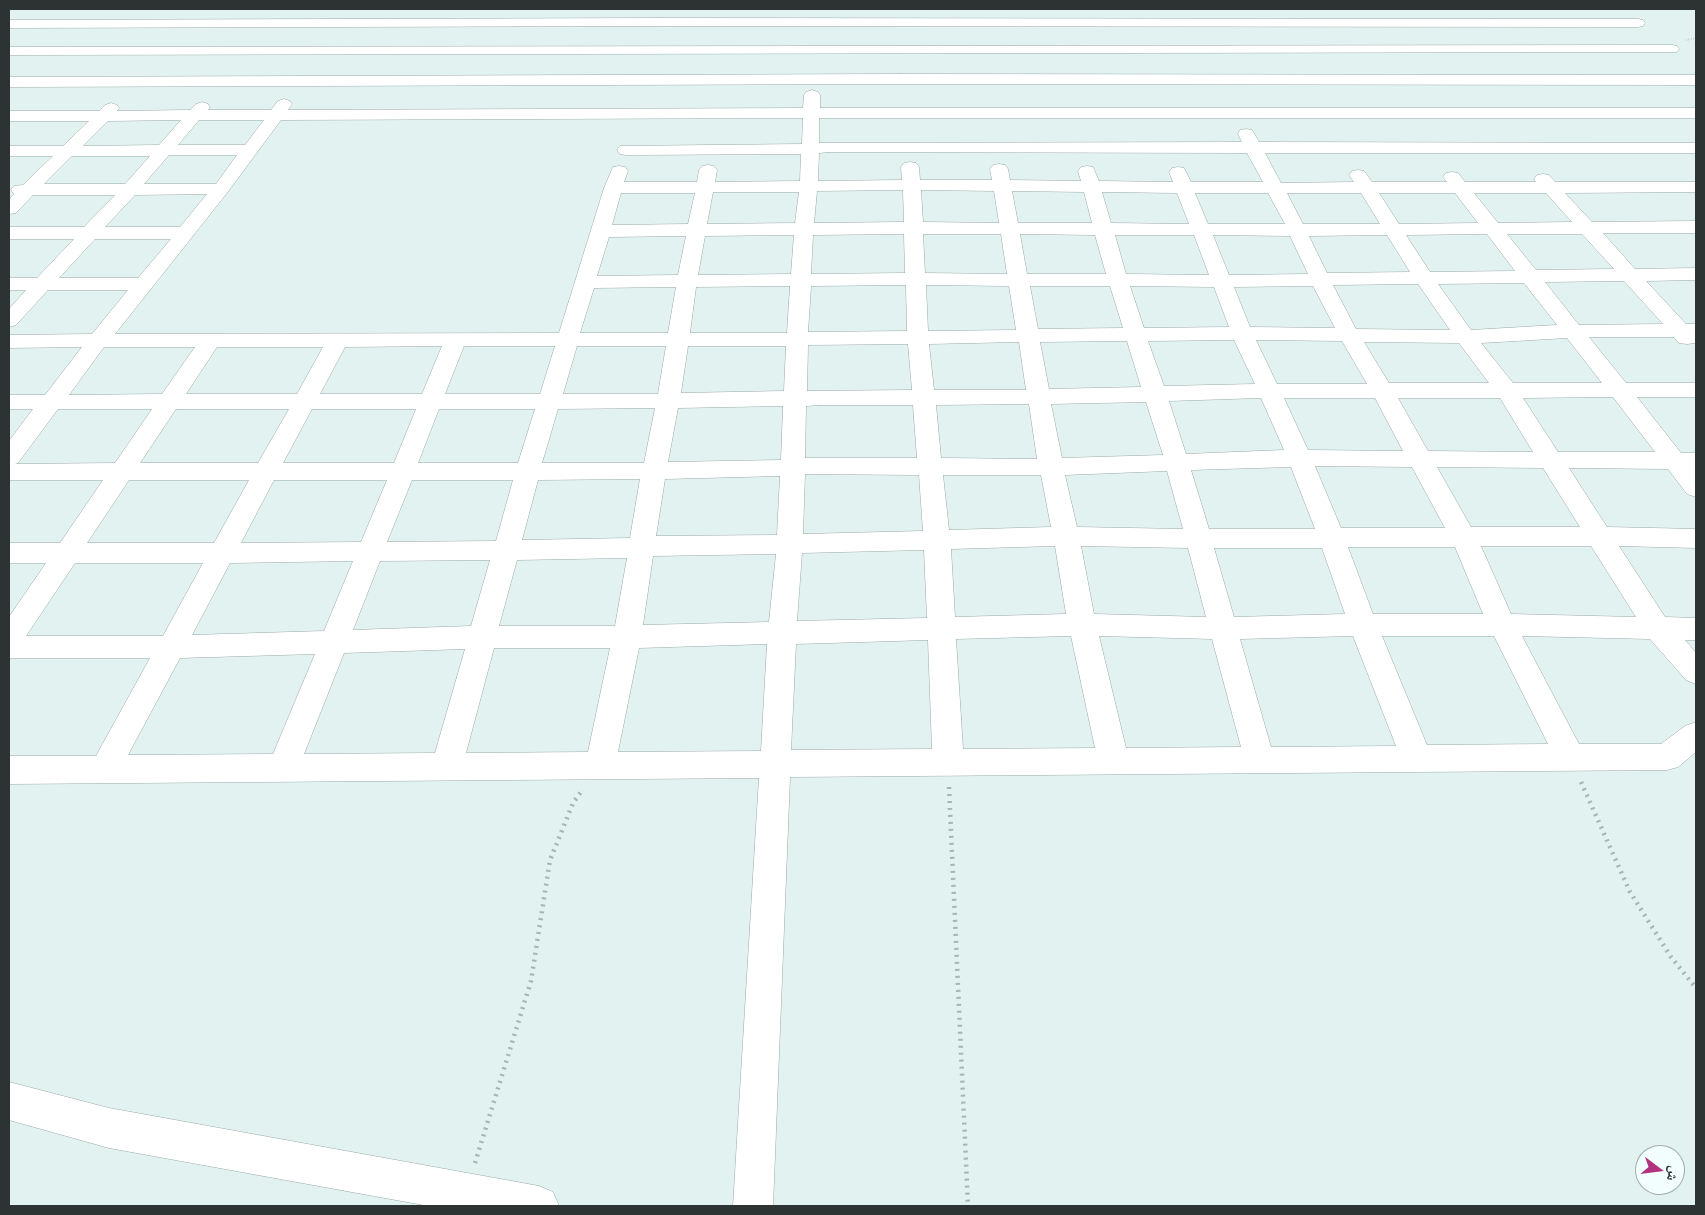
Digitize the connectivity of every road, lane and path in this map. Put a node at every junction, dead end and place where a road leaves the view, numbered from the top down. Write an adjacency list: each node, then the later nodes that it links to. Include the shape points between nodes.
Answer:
1 (75, 9): 30 (street)
2 (216, 9): 31 (street)
3 (289, 9): 24 (street)
4 (433, 9): 25 (street)
5 (516, 9): 26 (street)
6 (1394, 9): 22 (street)
7 (1465, 9): 23 (street)
8 (1536, 9): 27 (street)
9 (1620, 9): 28 (street)
10 (592, 15): 11 (street); 26 (street); 33 (street)
11 (663, 15): 12 (street); 34 (street)
12 (735, 15): 16 (street); 48 (street)
13 (968, 15): 14 (street); 17 (street); 36 (street)
14 (1041, 15): 18 (street); 37 (street)
15 (354, 16): 24 (street); 25 (street); 46 (street)
16 (815, 16): 17 (street); 49 (street)
17 (896, 16): 35 (street)
18 (1114, 16): 19 (street); 38 (street)
19 (1184, 16): 20 (street); 39 (street)
20 (1257, 16): 21 (street); 40 (street)
21 (1329, 16): 22 (street); 50 (street)
22 (1406, 22): 23 (street); 51 (street)
23 (1479, 22): 27 (street); 41 (street)
24 (276, 23): 31 (street); 45 (street)
25 (424, 23): 26 (street); 47 (street)
26 (508, 23): 32 (street)
27 (1551, 23): 28 (street); 42 (street)
28 (1638, 23): 43 (street)
29 (9, 24): 30 (street)
30 (56, 24): 31 (street); 53 (street)
31 (199, 24): 44 (street)
32 (494, 49): 33 (street); 47 (street); 57 (street)
33 (578, 49): 34 (street); 58 (street)
34 (655, 49): 48 (street); 59 (street)
35 (899, 49): 36 (street); 49 (street); 56 (street)
36 (974, 49): 37 (street); 62 (street)
37 (1050, 49): 38 (street); 63 (street)
38 (1126, 49): 39 (street); 75 (street)
39 (1203, 49): 40 (street); 64 (street)
40 (1280, 49): 50 (street); 65 (street)
41 (1504, 49): 42 (street); 51 (street); 68 (street)
42 (1580, 49): 43 (street); 69 (street)
43 (1672, 49): 55 (street)
44 (171, 50): 45 (street); 53 (street); 71 (street)
45 (251, 50): 46 (street); 72 (street)
46 (327, 50): 47 (street); 73 (street)
47 (406, 50): 74 (street)
48 (729, 50): 49 (street); 60 (street)
49 (813, 50): 61 (street)
50 (1355, 50): 51 (street); 66 (street)
51 (1429, 50): 67 (street)
52 (9, 51): 53 (street)
53 (24, 51): 54 (street)
54 (9, 63)
55 (1690, 64)
56 (900, 79): 61 (street); 62 (street); 78 (street)
57 (477, 80): 58 (street); 74 (street); 96 (street)
58 (564, 80): 59 (street); 86 (street)
59 (645, 80): 60 (street); 87 (street)
60 (724, 80): 61 (street); 79 (street)
61 (812, 80): 80 (street)
62 (978, 80): 63 (street); 81 (street)
63 (1059, 80): 75 (street); 88 (street)
64 (1219, 80): 65 (street); 75 (street); 90 (street)
65 (1299, 80): 66 (street); 82 (street)
66 (1378, 80): 67 (street); 91 (street)
67 (1456, 80): 68 (street); 92 (street)
68 (1536, 80): 69 (street); 93 (street)
69 (1614, 80): 70 (street); 83 (street)
70 (1696, 80)
71 (139, 81): 72 (street); 76 (street); 94 (street)
72 (223, 81): 73 (street); 95 (street)
73 (302, 81): 74 (street); 85 (street)
74 (385, 81): 77 (street)
75 (1138, 81): 89 (street)
76 (9, 82)
77 (369, 103): 85 (street); 96 (street)
78 (904, 112): 80 (street); 81 (street); 98 (street)
79 (718, 113): 80 (street); 87 (street); 103 (street)
80 (811, 113): 104 (street)
81 (989, 113): 88 (street); 99 (street)
82 (1319, 113): 90 (street); 91 (street); 101 (street)
83 (1653, 113): 84 (street); 93 (street); 111 (street)
84 (1696, 113)
85 (277, 114): 95 (street); 109 (street)
86 (550, 114): 87 (street); 96 (street)
87 (636, 114): 110 (street)
88 (1070, 114): 89 (street); 105 (street)
89 (1151, 114): 90 (street); 100 (street)
90 (1235, 114): 106 (street)
91 (1404, 114): 92 (street); 102 (street)
92 (1486, 114): 93 (street); 114 (street)
93 (1569, 114): 107 (street)
94 (104, 115): 95 (street); 97 (street); 113 (street)
95 (195, 115): 108 (street)
96 (460, 115)
97 (9, 116)
98 (907, 147): 99 (street); 104 (street); 115 (street)
99 (996, 148): 105 (street); 116 (street)
100 (1168, 148): 105 (street); 106 (street); 119 (street)
101 (1342, 148): 102 (street); 106 (street); 120 (street)
102 (1431, 148): 114 (street); 126 (street)
103 (712, 149): 104 (street); 110 (street); 124 (street)
104 (809, 149): 117 (street)
105 (1080, 149): 118 (street)
106 (1254, 149): 125 (street)
107 (1604, 149): 111 (street); 114 (street); 127 (street)
108 (164, 150): 109 (street); 113 (street); 128 (street)
109 (251, 150): 129 (street)
110 (626, 150): 123 (street)
111 (1695, 150)
112 (9, 151): 113 (street)
113 (69, 151): 131 (street)
114 (1526, 160): 121 (street)
115 (912, 185): 116 (street); 117 (street); 135 (street)
116 (1002, 185): 118 (street); 138 (street)
117 (809, 186): 124 (street); 144 (street)
118 (1092, 187): 119 (street); 139 (street)
119 (1184, 187): 125 (street); 140 (street)
120 (1365, 187): 125 (street); 126 (street); 142 (street)
121 (1551, 187): 126 (street); 127 (street); 137 (street)
122 (1696, 187): 127 (street)
123 (613, 188): 124 (street); 146 (street)
124 (705, 188): 143 (street)
125 (1275, 188): 141 (street)
126 (1460, 188): 136 (street)
127 (1643, 188): 132 (street)
128 (130, 189): 129 (street); 131 (street); 145 (street)
129 (221, 189): 148 (street)
130 (9, 190): 131 (street)
131 (29, 190): 133 (street)
132 (1657, 201)
133 (9, 209)
134 (1687, 227): 137 (street)
135 (913, 228): 138 (street); 144 (street); 153 (street)
136 (1491, 228): 137 (street); 142 (street); 151 (street)
137 (1588, 228): 149 (street)
138 (1010, 230): 139 (street); 155 (street)
139 (1105, 230): 140 (street); 157 (street)
140 (1201, 230): 141 (street); 158 (street)
141 (1297, 230): 142 (street); 156 (street)
142 (1392, 230): 152 (street)
143 (696, 231): 144 (street); 146 (street); 160 (street)
144 (804, 231): 154 (street)
145 (90, 232): 147 (street); 148 (street); 162 (street)
146 (600, 232): 159 (street)
147 (9, 233)
148 (185, 233): 163 (street)
149 (1630, 274): 150 (street); 151 (street); 165 (street)
150 (1696, 274)
151 (1530, 275): 152 (street); 166 (street)
152 (1424, 278): 156 (street); 172 (street)
153 (915, 279): 154 (street); 155 (street); 171 (street)
154 (800, 280): 160 (street); 173 (street)
155 (1018, 280): 157 (street); 170 (street)
156 (1320, 280): 158 (street); 169 (street)
157 (1118, 281): 158 (street); 167 (street)
158 (1221, 281): 168 (street)
159 (584, 282): 160 (street); 175 (street)
160 (687, 282): 176 (street)
161 (9, 284): 162 (street)
162 (43, 284): 163 (street); 164 (street)
163 (145, 284): 178 (street)
164 (9, 321)
165 (1688, 330): 166 (street); 181 (street)
166 (1572, 331): 172 (street); 185 (street)
167 (1134, 333): 168 (street); 170 (street); 187 (street)
168 (1242, 333): 169 (street); 183 (street)
169 (1348, 333): 172 (street); 186 (street)
170 (1027, 336): 171 (street); 188 (street)
171 (918, 337): 173 (street); 189 (street)
172 (1465, 337): 184 (street)
173 (797, 338): 176 (street); 190 (street)
174 (456, 339): 175 (street); 179 (street); 197 (street)
175 (568, 339): 176 (street); 192 (street)
176 (677, 339): 193 (street)
177 (9, 341): 178 (street)
178 (98, 341): 180 (street); 195 (street)
179 (337, 341): 180 (street); 191 (street)
180 (210, 342): 196 (street)
181 (1696, 349)
182 (1696, 390): 185 (street)
183 (1270, 391): 186 (street); 187 (street); 199 (street)
184 (1507, 391): 185 (street); 186 (street); 201 (street)
185 (1619, 391): 202 (street)
186 (1383, 392): 200 (street)
187 (1154, 395): 188 (street); 203 (street)
188 (1039, 397): 189 (street); 206 (street)
189 (923, 398): 190 (street); 205 (street)
190 (796, 400): 193 (street); 204 (street)
191 (303, 401): 196 (street); 197 (street); 212 (street)
192 (550, 401): 193 (street); 197 (street); 207 (street)
193 (668, 401): 209 (street)
194 (9, 402): 195 (street)
195 (50, 402): 196 (street); 198 (street)
196 (168, 402): 211 (street)
197 (430, 402): 208 (street)
198 (9, 457)
199 (1300, 458): 200 (street); 203 (street); 216 (street)
200 (1421, 459): 201 (street); 217 (street)
201 (1550, 459): 202 (street); 215 (street)
202 (1686, 461): 213 (street)
203 (1177, 462): 206 (street); 219 (street)
204 (794, 466): 205 (street); 209 (street); 221 (street)
205 (929, 466): 206 (street); 220 (street)
206 (1050, 467): 214 (street)
207 (528, 470): 208 (street); 209 (street); 223 (street)
208 (402, 471): 212 (street); 224 (street)
209 (654, 471): 222 (street)
210 (9, 472): 211 (street)
211 (121, 472): 212 (street); 225 (street)
212 (265, 472): 227 (street)
213 (1696, 488)
214 (1066, 536): 219 (street); 220 (street); 228 (street)
215 (1598, 536): 217 (street); 218 (street); 233 (street)
216 (1332, 538): 217 (street); 219 (street); 229 (street)
217 (1464, 538): 230 (street)
218 (1696, 538)
219 (1198, 539): 232 (street)
220 (937, 540): 221 (street); 231 (street)
221 (790, 543): 222 (street); 235 (street)
222 (643, 546): 223 (street); 237 (street)
223 (506, 550): 224 (street); 236 (street)
224 (370, 551): 227 (street); 239 (street)
225 (67, 552): 226 (street); 227 (street); 238 (street)
226 (9, 553)
227 (220, 553): 241 (street)
228 (1082, 625): 231 (street); 232 (street); 247 (street)
229 (1363, 625): 230 (street); 232 (street); 245 (street)
230 (1502, 625): 233 (street); 244 (street)
231 (941, 628): 235 (street); 248 (street)
232 (1222, 628): 246 (street)
233 (1658, 629): 234 (street); 242 (street)
234 (1696, 629)
235 (782, 633): 237 (street); 249 (street)
236 (483, 637): 237 (street); 239 (street); 251 (street)
237 (627, 637): 250 (street)
238 (9, 639)
239 (336, 640): 241 (street); 252 (street)
240 (9, 647): 241 (street)
241 (170, 647): 253 (street)
242 (1696, 672)
243 (1696, 735): 244 (street, via 1667,757)
244 (1570, 758): 245 (street); 255 (path, via 1630,892)
245 (1417, 759): 246 (street)
246 (1260, 760): 247 (street)
247 (1114, 762): 248 (street)
248 (948, 763): 249 (street); 260 (path)
249 (776, 764): 250 (street); 259 (street)
250 (600, 766): 251 (street); 257 (path, via 573,803 550,860 531,981)
251 (447, 767): 252 (street)
252 (282, 768): 253 (street)
253 (105, 769): 254 (street)
254 (9, 770)
255 (1696, 988)
256 (9, 1101): 257 (street, via 109,1128)
257 (466, 1193): 258 (street)
258 (540, 1206)
259 (753, 1206)
260 (968, 1206)

